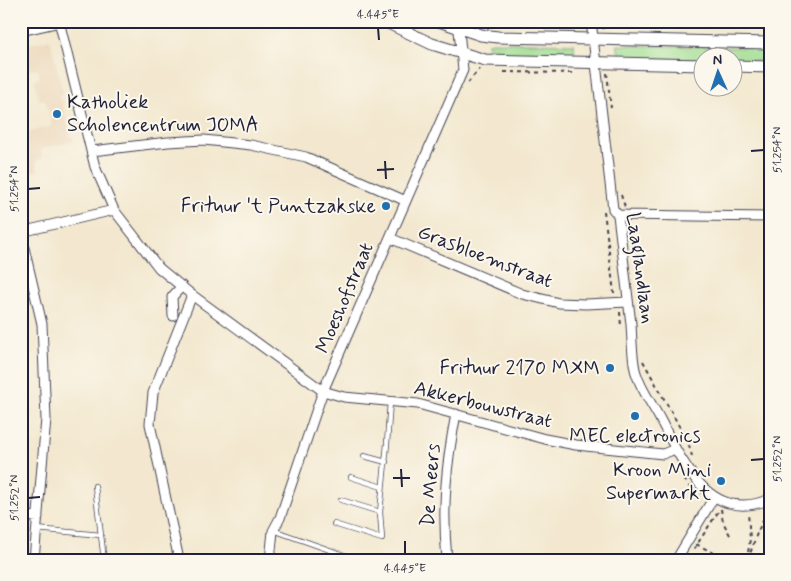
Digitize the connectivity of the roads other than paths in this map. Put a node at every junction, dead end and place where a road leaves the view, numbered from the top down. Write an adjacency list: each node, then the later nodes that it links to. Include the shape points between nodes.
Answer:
1 (59, 21): 6 (street); 14 (street, Akkerbouwstraat)
2 (384, 21): 9 (street)
3 (439, 21): 5 (street)
4 (591, 21): 7 (street, Laaglandlaan)
5 (458, 25): 7 (street, via 481,35 498,37); 9 (street, Moeshofstraat)
6 (21, 30)
7 (593, 39): 8 (street); 10 (street, Laaglandlaan)
8 (770, 43)
9 (461, 54): 10 (street, via 480,59); 15 (street, Moeshofstraat, via 462,70)
10 (601, 63): 11 (street); 17 (street, Laaglandlaan, via 613,209)
11 (694, 65)
12 (744, 66): 13 (street)
13 (770, 66)
14 (92, 151): 15 (street, via 204,140 251,145 306,157); 16 (street, Akkerbouwstraat, via 95,167)
15 (406, 201): 20 (street, Moeshofstraat)
16 (114, 210): 19 (street); 21 (street, Akkerbouwstraat, via 159,268)
17 (623, 214): 18 (street); 23 (street, Laaglandlaan)
18 (770, 217)
19 (21, 234): 39 (street, via 42,324 46,419)
20 (390, 238): 23 (street, Grasbloemstraat, via 522,294 559,303); 25 (street, Moeshofstraat)
21 (182, 286): 22 (street, Akkerbouwstraat); 24 (street, via 172,297)
22 (192, 295): 25 (street, Akkerbouwstraat); 47 (street, via 153,393 150,424)
23 (628, 302): 28 (street, Laaglandlaan, via 636,373)
24 (173, 316)
25 (324, 391): 26 (street, Akkerbouwstraat, via 344,398); 42 (street, Moeshofstraat)
26 (390, 401): 27 (street, Akkerbouwstraat); 30 (lane)
27 (456, 414): 28 (street, Akkerbouwstraat, via 576,445 663,454); 50 (street, De Meers, via 447,461 445,534)
28 (675, 448): 34 (street, Laaglandlaan, via 694,479)
29 (364, 456): 30 (lane)
30 (386, 462): 33 (lane)
31 (351, 477): 33 (lane)
32 (95, 486): 43 (lane)
33 (382, 487): 37 (lane)
34 (714, 497): 35 (street, via 740,505); 44 (street)
35 (770, 499)
36 (341, 500): 37 (lane)
37 (380, 512): 40 (lane, via 382,540)
38 (21, 516): 39 (street)
39 (38, 517): 41 (street)
40 (334, 524)
41 (36, 529): 43 (lane); 45 (street)
42 (273, 530): 48 (street, Moeshofstraat); 49 (lane)
43 (101, 535): 46 (lane)
44 (674, 559)
45 (34, 560)
46 (104, 560)
47 (179, 560)
48 (270, 560)
49 (358, 560)
50 (448, 560)

